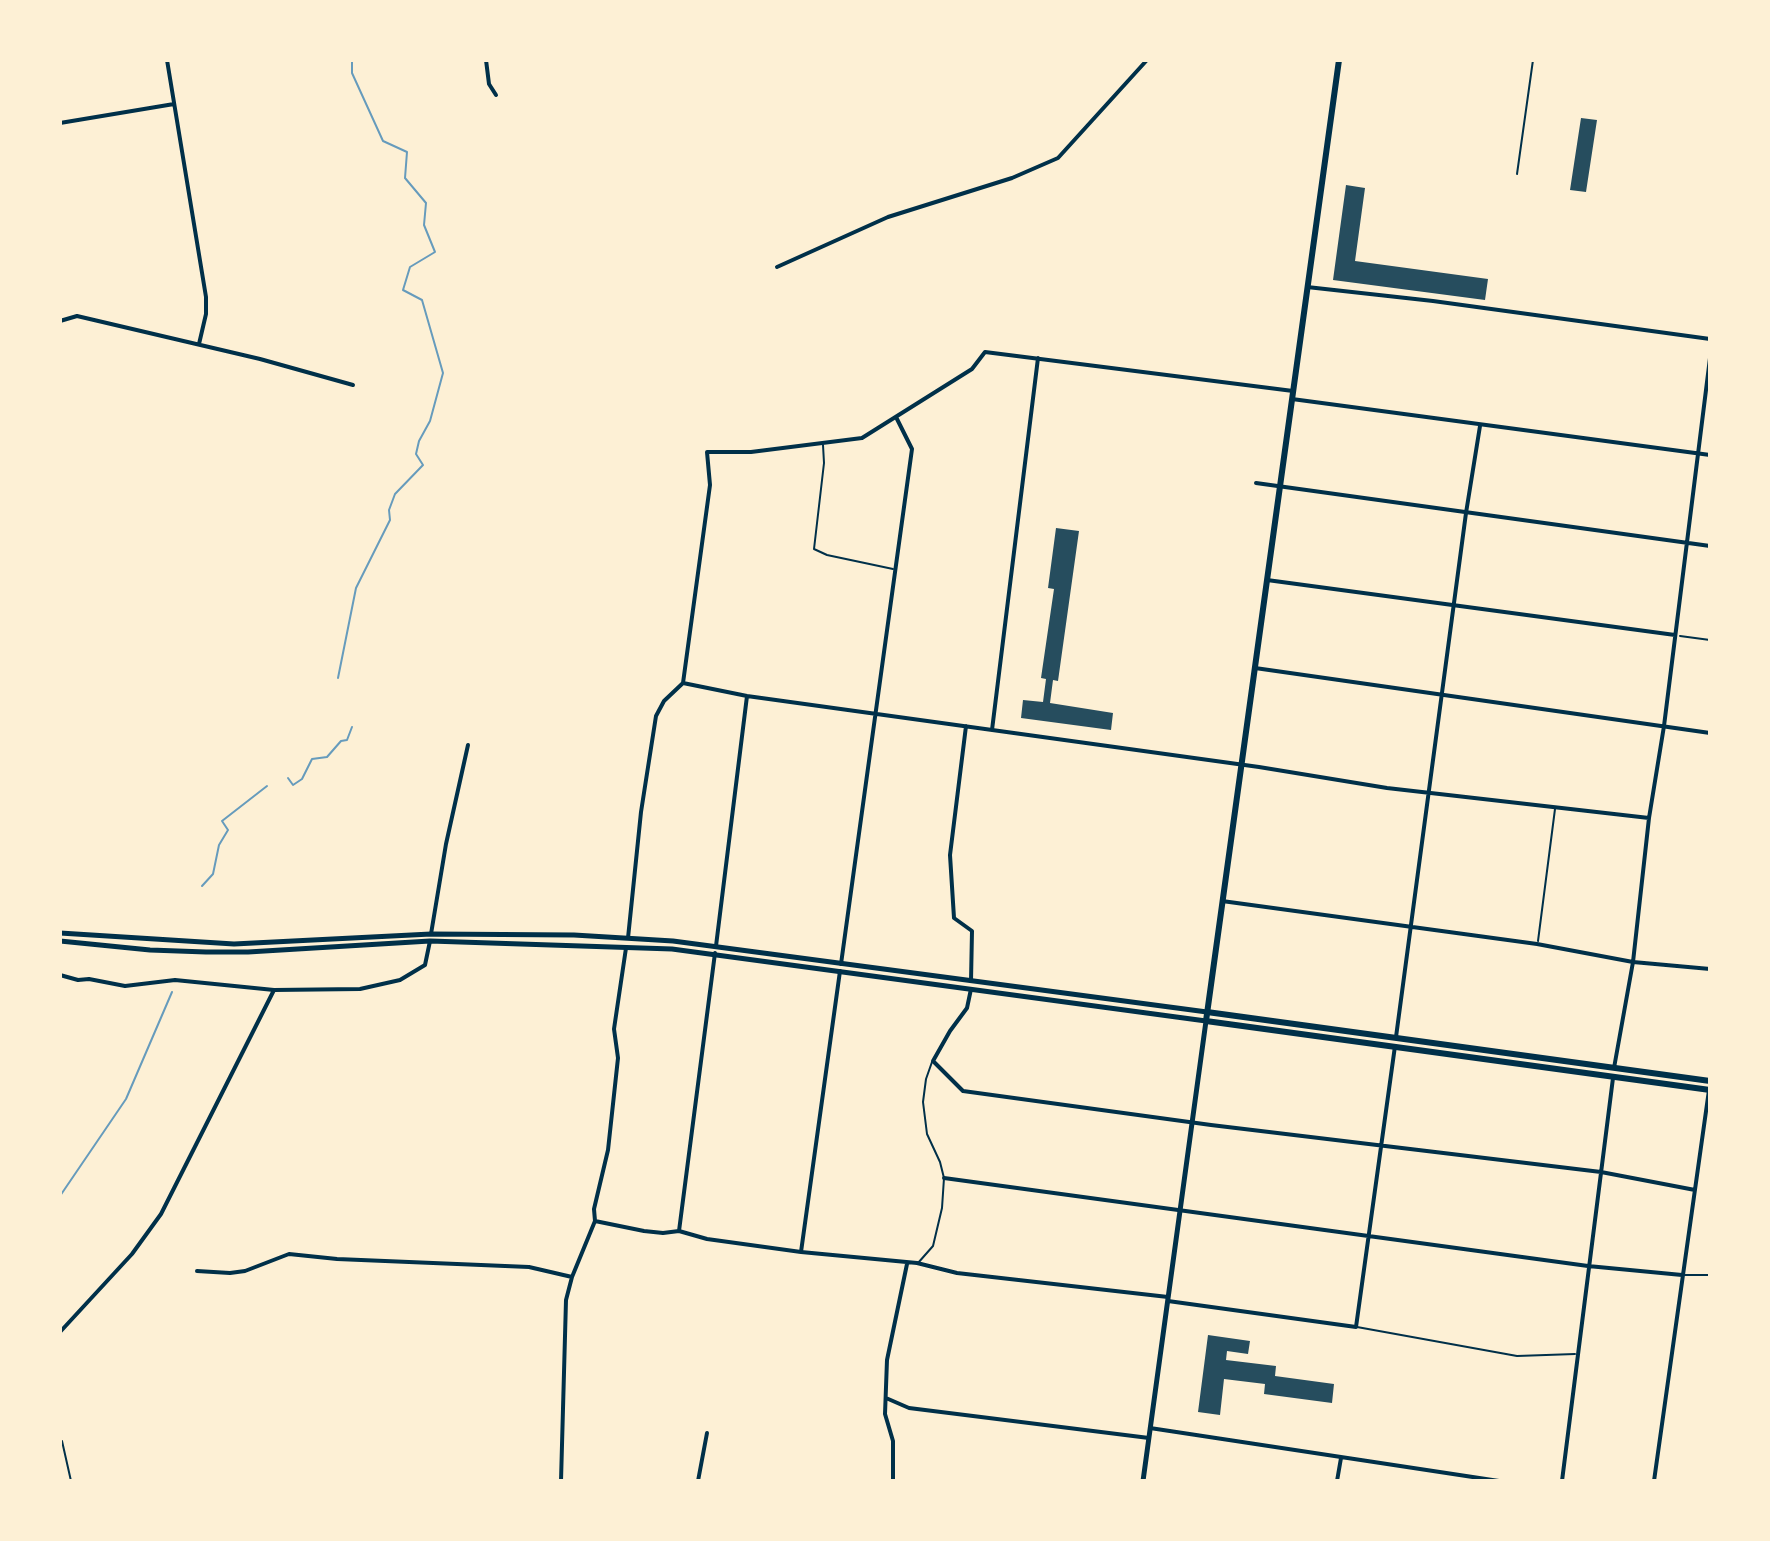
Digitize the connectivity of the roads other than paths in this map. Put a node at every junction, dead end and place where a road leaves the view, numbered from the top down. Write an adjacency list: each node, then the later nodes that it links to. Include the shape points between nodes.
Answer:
1 (167, 60): 7 (street)
2 (486, 60): 6 (street)
3 (1147, 60): 10 (street, via 1058,158 888,217)
4 (1339, 60): 11 (main road)
5 (1533, 60): 9 (lane)
6 (496, 95)
7 (174, 104): 8 (street); 14 (street, via 202,258 206,314)
8 (60, 123)
9 (1517, 174)
10 (777, 267)
11 (1307, 287): 13 (street); 18 (main road)
12 (60, 321): 14 (street, via 77,316)
13 (1710, 339)
14 (199, 344): 17 (street)
15 (1038, 358): 18 (street); 19 (street, via 985,352 972,369); 40 (street)
16 (1710, 358): 22 (street)
17 (353, 385)
18 (1292, 395): 20 (street); 25 (main road)
19 (896, 417): 21 (street, via 862,438); 29 (street, via 912,449)
20 (1480, 426): 22 (street); 26 (street)
21 (823, 445): 29 (lane, via 814,549); 34 (street, via 707,452 710,485)
22 (1698, 453): 23 (street); 27 (street)
23 (1710, 455)
24 (1256, 483): 25 (street)
25 (1280, 486): 26 (street); 30 (main road)
26 (1466, 513): 27 (street); 31 (street)
27 (1687, 543): 28 (street); 32 (street)
28 (1710, 546)
29 (894, 569): 37 (street)
30 (1267, 580): 31 (street); 33 (main road)
31 (1455, 605): 32 (street); 35 (street)
32 (1675, 635): 39 (street)
33 (1255, 668): 35 (street); 43 (main road)
34 (683, 683): 36 (street); 52 (street, via 656,716)
35 (1442, 694): 39 (street); 44 (street)
36 (747, 696): 37 (street); 54 (street)
37 (874, 714): 38 (street); 56 (street)
38 (966, 726): 40 (street); 59 (street, via 950,855 954,918 972,931)
39 (1664, 726): 41 (street); 46 (street)
40 (992, 730): 43 (street)
41 (1710, 733)
42 (468, 745): 50 (street)
43 (1241, 765): 44 (street); 47 (main road)
44 (1431, 792): 45 (street); 48 (street)
45 (1556, 807): 46 (street); 53 (lane)
46 (1649, 818): 55 (street)
47 (1222, 901): 48 (street); 62 (main road)
48 (1409, 927): 53 (street); 64 (street)
49 (60, 933): 50 (street, via 234,944)
50 (430, 937): 51 (street, via 234,952); 52 (street); 61 (street, via 425,965 400,980 335,991)
51 (60, 941)
52 (627, 942): 54 (street); 75 (street, via 614,1029 618,1058 608,1150)
53 (1537, 944): 55 (street)
54 (716, 949): 56 (street); 76 (street)
55 (1633, 962): 57 (street); 66 (street)
56 (840, 967): 59 (street); 60 (street); 78 (street)
57 (1710, 969)
58 (60, 975): 61 (street, via 125,986 175,980)
59 (971, 981): 60 (street); 62 (street)
60 (971, 989): 63 (street); 65 (street, via 967,1008)
61 (274, 990): 88 (street, via 161,1214)
62 (1207, 1012): 63 (main road); 64 (main road)
63 (1206, 1021): 64 (main road); 69 (street)
64 (1395, 1043): 66 (main road); 70 (street)
65 (933, 1061): 69 (street, via 963,1091); 72 (lane, via 923,1102 927,1134)
66 (1614, 1071): 67 (main road); 68 (main road); 71 (street)
67 (1710, 1081)
68 (1710, 1090): 73 (street)
69 (1192, 1122): 70 (street); 74 (street)
70 (1383, 1144): 71 (street); 77 (street)
71 (1601, 1172): 73 (street); 81 (street)
72 (944, 1178): 74 (street); 79 (lane, via 937,1236)
73 (1695, 1190): 83 (street)
74 (1180, 1209): 77 (street); 86 (street)
75 (595, 1221): 76 (street); 85 (street)
76 (679, 1231): 78 (street)
77 (1369, 1234): 81 (street); 87 (street)
78 (801, 1252): 80 (street)
79 (917, 1263): 80 (street); 86 (street, via 957,1273)
80 (907, 1264): 90 (street, via 887,1360)
81 (1588, 1266): 83 (street); 89 (street)
82 (197, 1271): 85 (street, via 245,1271 302,1254 529,1267)
83 (1682, 1275): 84 (lane); 104 (street)
84 (1710, 1275)
85 (572, 1277): 97 (street, via 564,1328)
86 (1168, 1299): 87 (street); 91 (street)
87 (1356, 1327): 89 (lane, via 1517,1356)
88 (60, 1332)
89 (1577, 1354): 103 (street)
90 (886, 1398): 93 (street, via 909,1408); 99 (street)
91 (1150, 1428): 93 (street); 95 (street)
92 (707, 1433): 98 (street)
93 (1149, 1438): 100 (street)
94 (62, 1441): 96 (lane)
95 (1341, 1458): 101 (street); 102 (street)
96 (71, 1481)
97 (561, 1481)
98 (698, 1481)
99 (893, 1481)
100 (1143, 1481)
101 (1337, 1481)
102 (1499, 1481)
103 (1562, 1481)
104 (1654, 1481)

